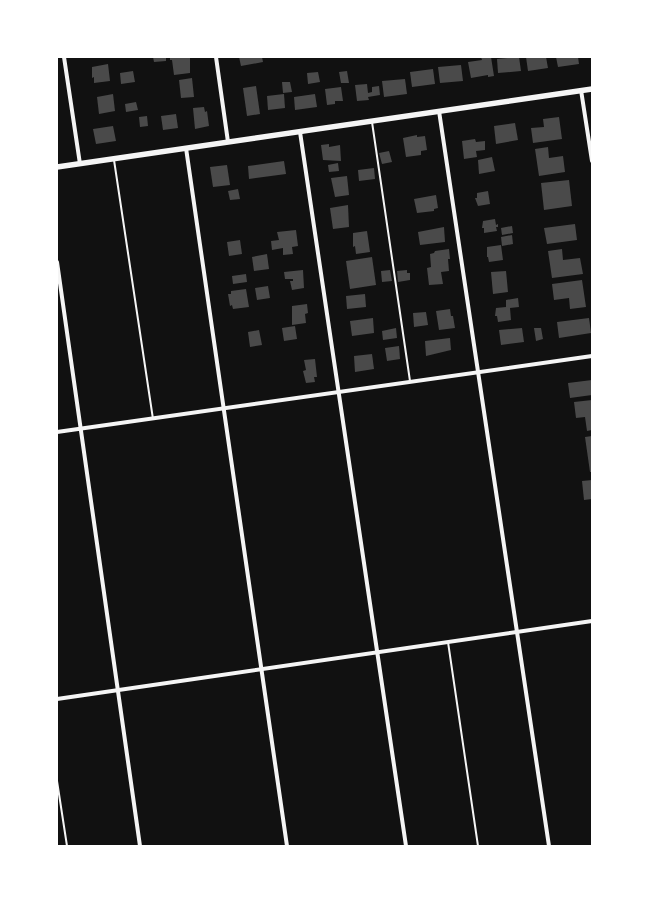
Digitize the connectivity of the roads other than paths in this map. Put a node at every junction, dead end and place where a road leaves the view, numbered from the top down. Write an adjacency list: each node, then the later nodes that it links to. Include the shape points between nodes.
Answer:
1 (64, 57): 12 (street)
2 (216, 57): 8 (street)
3 (592, 89): 4 (street)
4 (581, 90): 5 (street); 11 (street)
5 (439, 111): 6 (street); 16 (street)
6 (372, 121): 7 (street); 17 (lane)
7 (300, 132): 8 (street); 18 (street)
8 (228, 142): 9 (street)
9 (186, 148): 10 (street); 19 (street)
10 (114, 159): 12 (street); 20 (lane)
11 (592, 161)
12 (80, 164): 13 (street)
13 (57, 167)
14 (57, 262): 21 (street)
15 (592, 356): 16 (street)
16 (478, 372): 17 (street); 24 (street)
17 (410, 382): 18 (street)
18 (339, 392): 19 (street); 26 (street)
19 (224, 408): 20 (street); 27 (street)
20 (152, 419): 21 (street)
21 (81, 429): 22 (street); 28 (street)
22 (57, 432)
23 (592, 621): 24 (street)
24 (517, 632): 25 (street); 36 (street)
25 (448, 641): 26 (street); 35 (lane)
26 (378, 651): 27 (street); 34 (street)
27 (262, 668): 28 (street); 33 (street)
28 (117, 690): 29 (street); 32 (street)
29 (57, 699)
30 (57, 781): 31 (lane)
31 (67, 846)
32 (140, 846)
33 (288, 846)
34 (406, 846)
35 (478, 846)
36 (549, 846)

